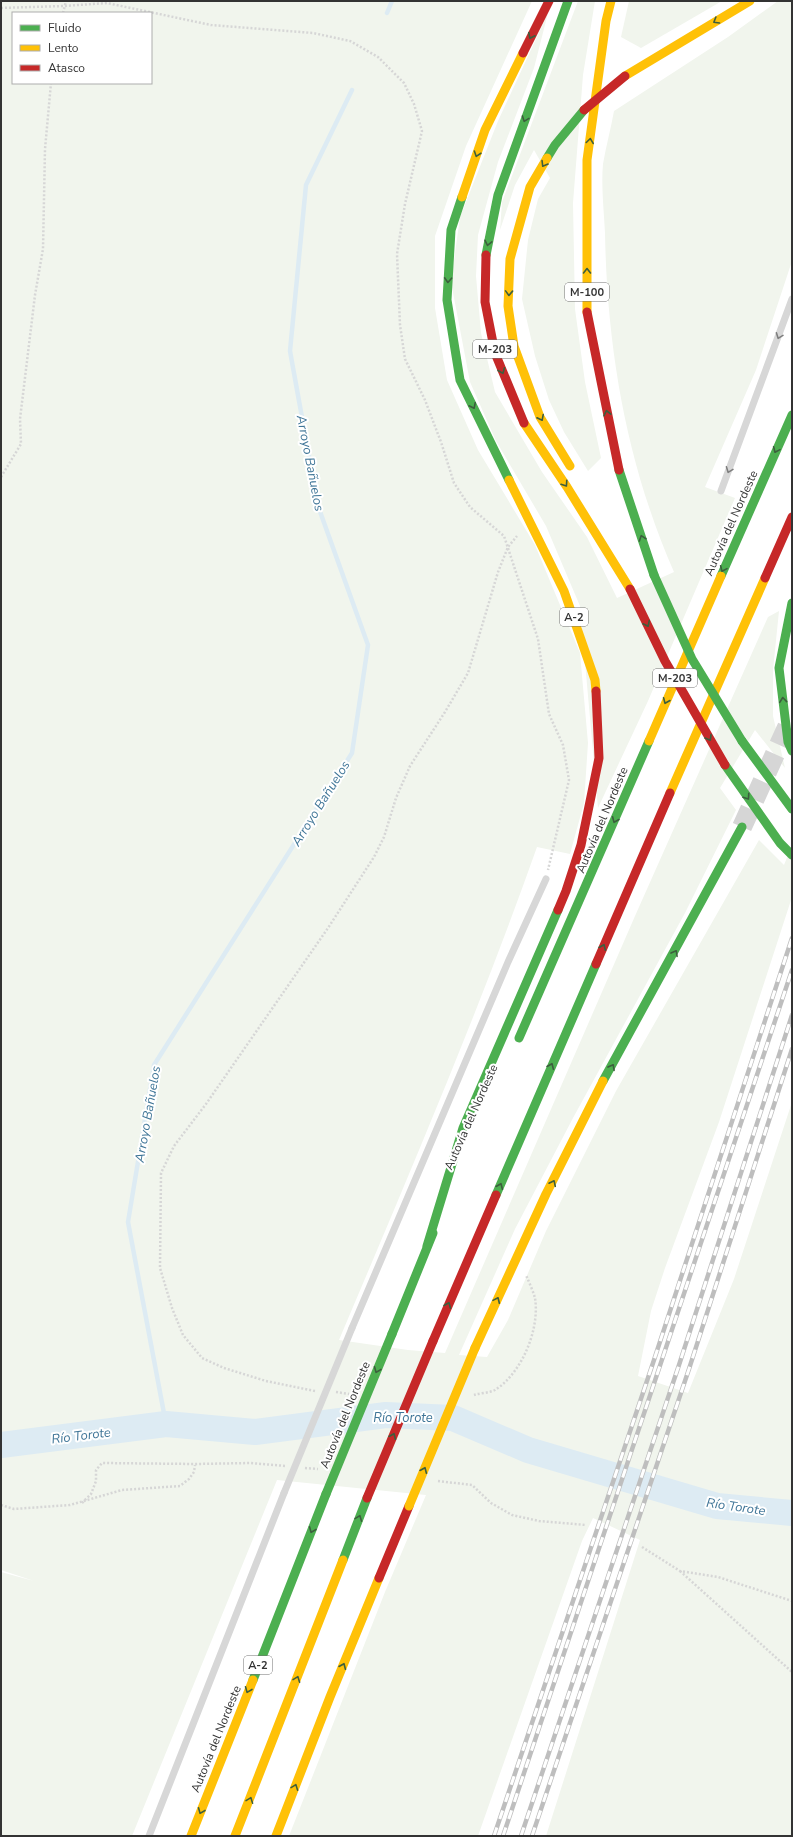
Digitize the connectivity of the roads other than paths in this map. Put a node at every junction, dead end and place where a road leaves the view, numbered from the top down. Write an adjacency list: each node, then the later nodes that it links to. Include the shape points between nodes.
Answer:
1 (548, 1): 20 (main road, A-2, one-way to 20, via 485,130 451,230 447,300 460,380 564,590 596,680 599,758 581,846 566,891 463,1128)
2 (568, 1): 11 (main road, M-203, one-way to 11, via 498,195 486,250 486,302 495,353 524,424 567,487)
3 (611, 1): 14 (main road, M-100, one-way to 3, bridge, via 742,741 692,659 654,575 620,476 587,316 587,160)
4 (750, 1): 7 (main road, one-way to 7, bridge, via 625,76 584,110 556,145 530,187 510,259 508,306 514,346 540,417)
5 (792, 299): 8 (lane, one-way to 8)
6 (792, 414): 18 (main road, Autovía del Nordeste, one-way to 18)
7 (576, 477)
8 (721, 491)
9 (792, 517): 23 (main road, one-way to 9, bridge, via 367,1498 433,1341)
10 (610, 538): 11 (main road)
11 (630, 589): 16 (main road, M-203, one-way to 16, bridge, via 665,661 725,765 780,843)
12 (792, 603): 13 (main road, one-way to 12, via 788,742 779,668)
13 (792, 752)
14 (792, 809)
15 (742, 827): 24 (main road, one-way to 15, bridge, via 409,1506 514,1261 592,1102 706,898)
16 (792, 855)
17 (546, 879): 21 (lane, bridge, via 352,1328)
18 (516, 1044)
19 (459, 1174): 20 (main road, Autovía del Nordeste / A-2)
20 (427, 1246): 22 (main road, Autovía del Nordeste / A-2, one-way to 22, bridge)
21 (149, 1836)
22 (191, 1836)
23 (235, 1836)
24 (276, 1836)

